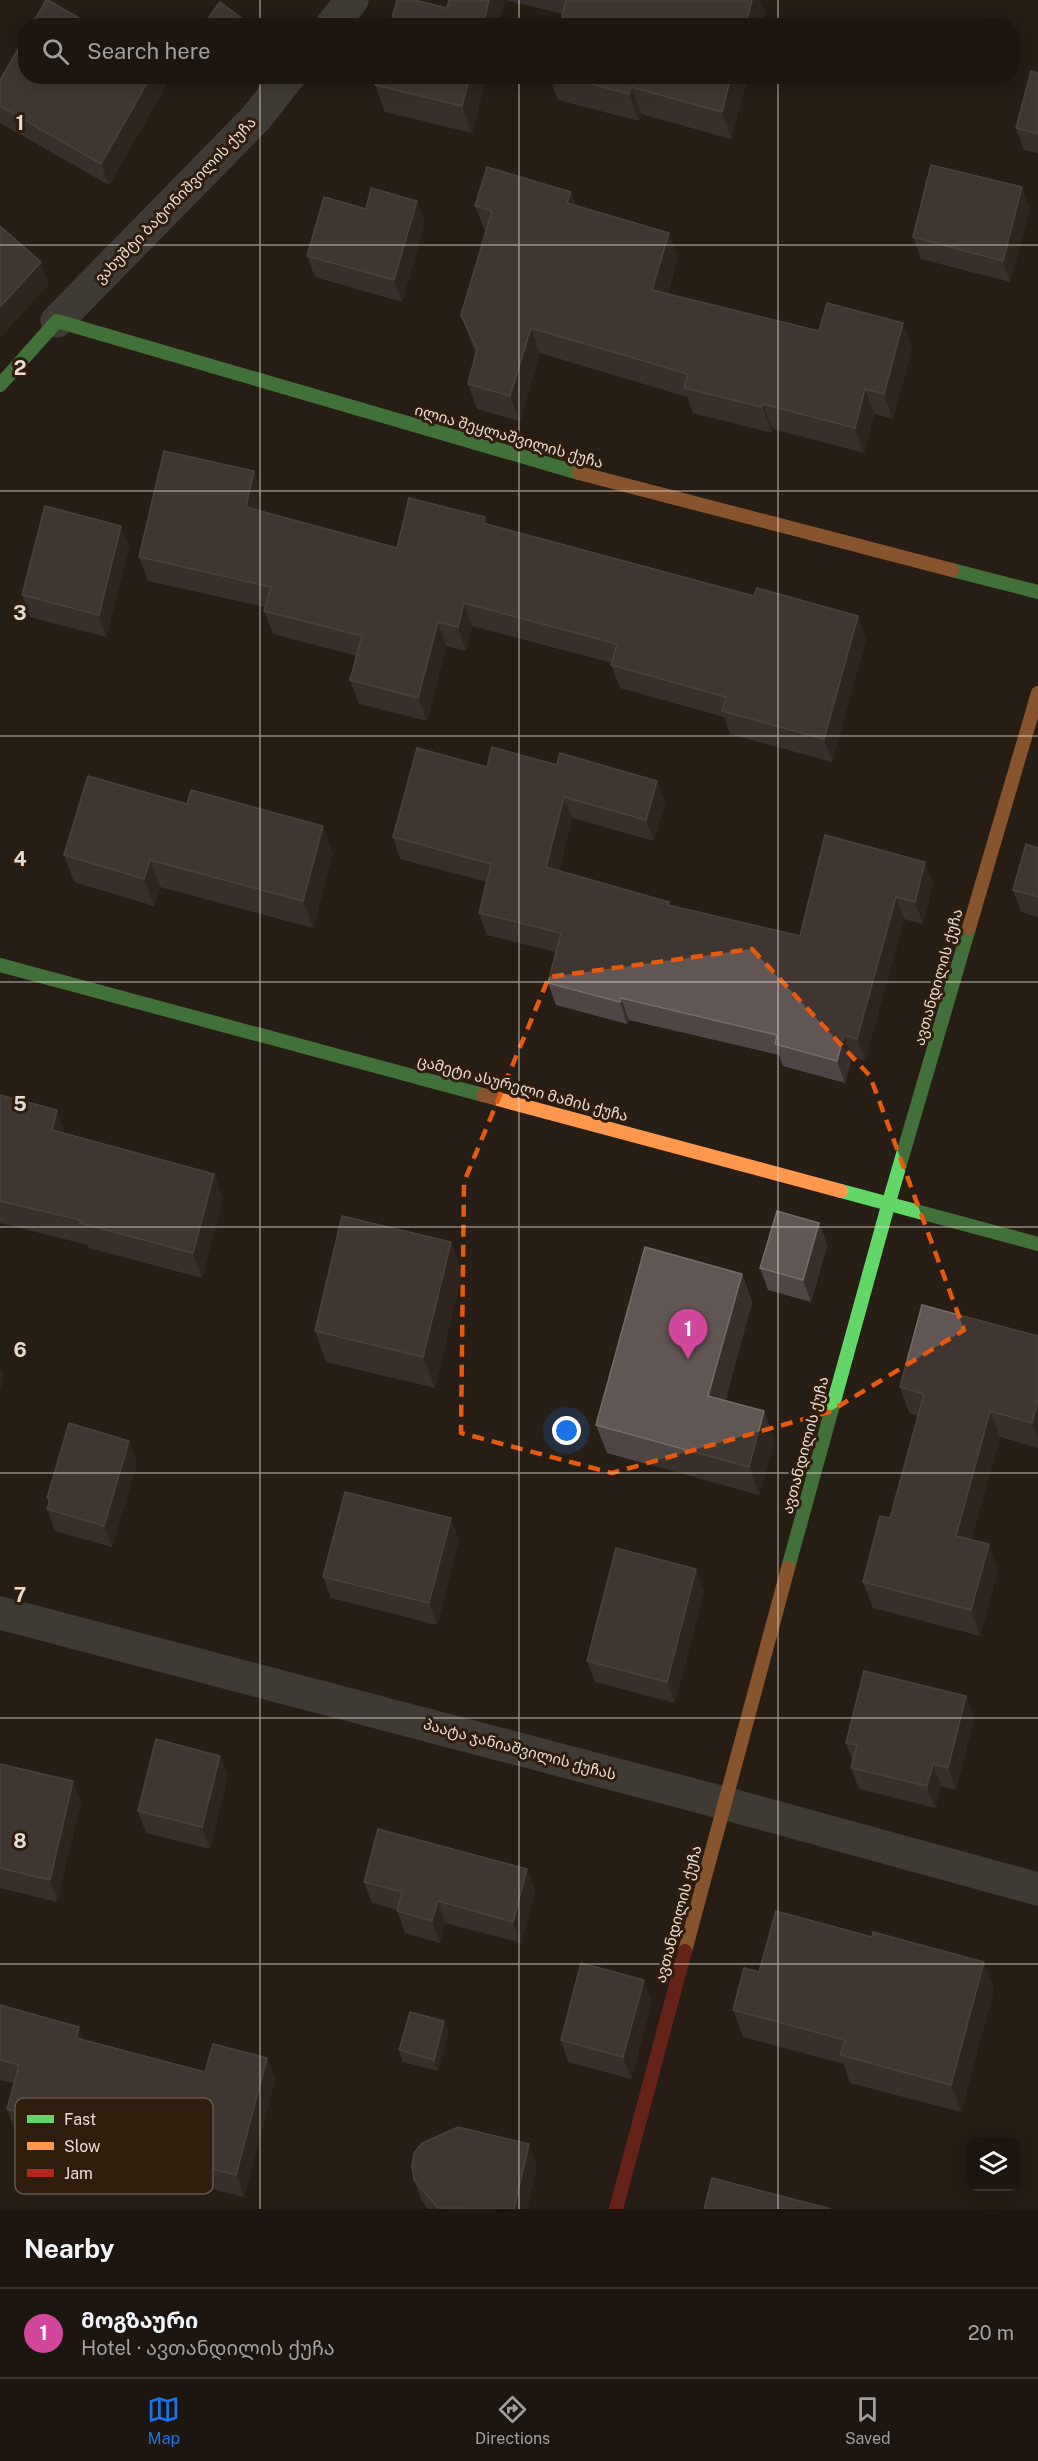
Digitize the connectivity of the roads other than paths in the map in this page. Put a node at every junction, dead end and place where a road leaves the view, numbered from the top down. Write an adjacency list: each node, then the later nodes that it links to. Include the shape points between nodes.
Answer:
1 (352, 0): 2 (street)
2 (337, 18)
3 (283, 84): 4 (street, ვახუშტი ბატონიშვილის ქუჩა, via 256,118)
4 (57, 321): 5 (street); 6 (street, ილია შეყლაშვილის ქუჩა, via 566,470)
5 (0, 385)
6 (1038, 592)
7 (1038, 693): 9 (street, ავთანდილის ქუჩა)
8 (0, 964): 9 (street, ცამეტი ასურელი მამის ქუჩა)
9 (889, 1202): 10 (street, ცამეტი ასურელი მამის ქუჩა); 12 (street, ავთანდილის ქუჩა)
10 (1038, 1244)
11 (0, 1613): 12 (street, პაატა ჯანიაშვილის ქუჩას)
12 (724, 1803): 13 (street, პაატა ჯანიაშვილის ქუჩას); 14 (street, ავთანდილის ქუჩა)
13 (1038, 1889)
14 (616, 2209)

